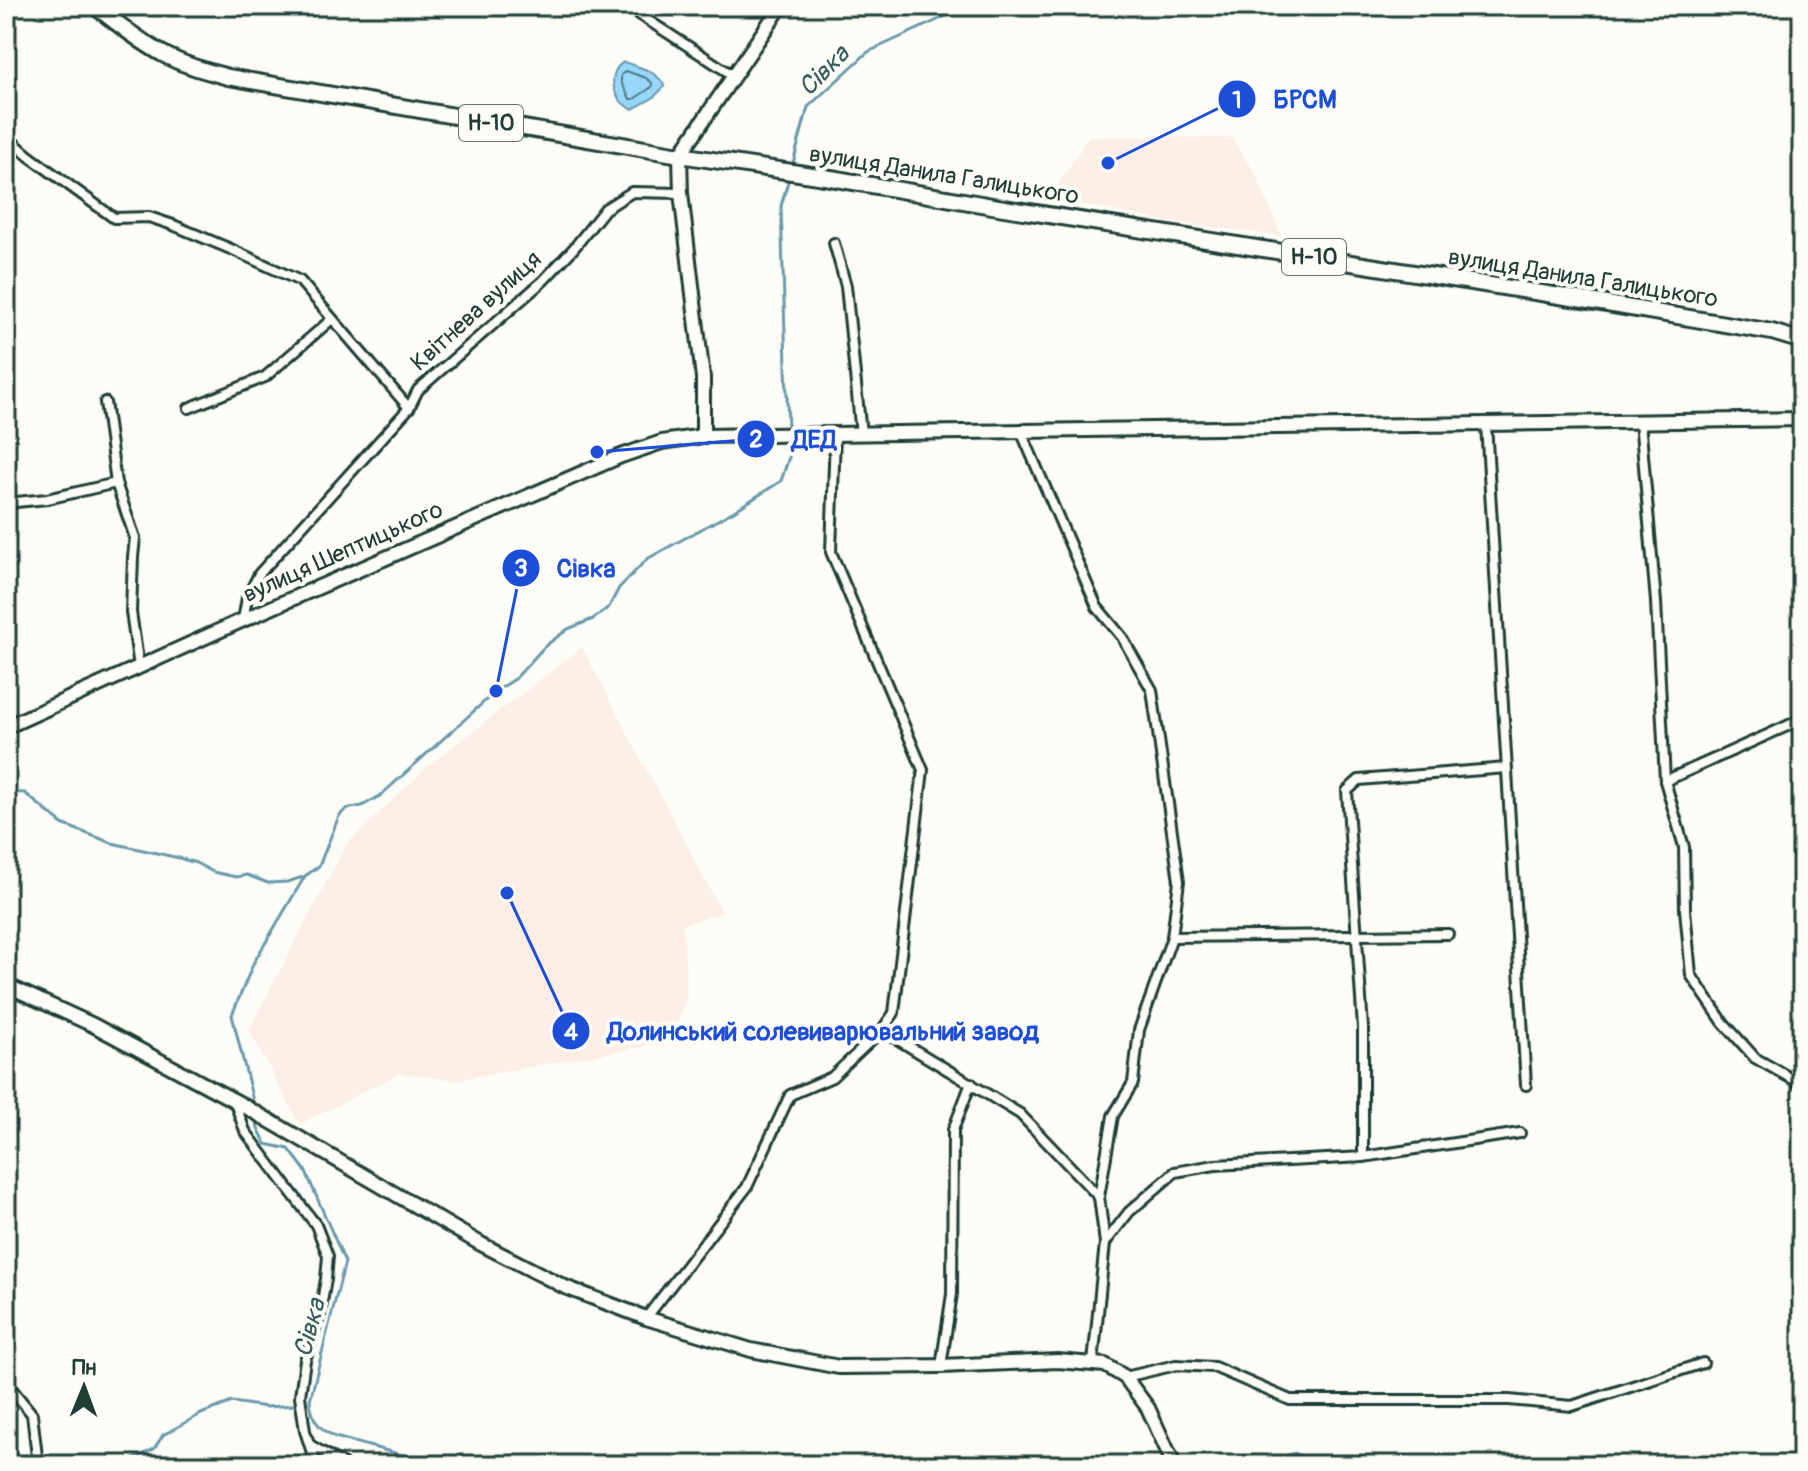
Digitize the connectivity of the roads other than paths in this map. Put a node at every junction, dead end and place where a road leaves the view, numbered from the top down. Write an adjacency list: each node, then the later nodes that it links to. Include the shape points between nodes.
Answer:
1 (95, 6): 6 (main road, вулиця Данила Галицького / Н-10, via 163,54 228,77)
2 (626, 6): 4 (street)
3 (781, 6): 4 (street)
4 (734, 76): 6 (street)
5 (6, 136): 9 (street, via 114,218 149,217 173,225 300,281)
6 (680, 155): 7 (street); 10 (main road, вулиця Данила Галицького / Н-10, via 1544,293)
7 (681, 193): 13 (street, Квітнева вулиця, via 632,192 605,209 543,281 418,390); 20 (street, via 703,378)
8 (834, 243): 19 (street, via 846,286)
9 (332, 319): 12 (street, via 265,377); 13 (street)
10 (1802, 341)
11 (105, 402): 21 (street)
12 (189, 408)
13 (409, 408): 23 (street, Квітнева вулиця, via 259,574)
14 (1802, 419): 15 (street, вулиця Шептицького)
15 (1640, 421): 16 (street, вулиця Шептицького); 28 (street)
16 (1486, 424): 17 (street, вулиця Шептицького); 27 (street)
17 (1021, 431): 19 (street, вулиця Шептицького); 31 (street, via 1097,607 1122,637 1152,690 1179,881)
18 (835, 434): 19 (street, вулиця Шептицького); 20 (street, вулиця Шептицького); 33 (street, via 831,552 923,770 894,1013)
19 (861, 434)
20 (703, 436): 23 (street, вулиця Шептицького, via 621,456)
21 (116, 483): 22 (street); 24 (street, via 135,538 131,612)
22 (6, 503)
23 (243, 620): 24 (street, вулиця Шептицького)
24 (139, 667): 26 (street, вулиця Шептицького)
25 (1802, 721): 28 (street)
26 (6, 727)
27 (1506, 768): 30 (street, via 1359,780 1347,791); 35 (street)
28 (1665, 781): 36 (street, via 1684,847 1691,975 1755,1058)
29 (1448, 934): 30 (street)
30 (1358, 935): 31 (street); 39 (street)
31 (1172, 937): 40 (street, via 1139,1030 1133,1083 1113,1116)
32 (6, 985): 37 (street)
33 (882, 1030): 34 (street); 42 (street, via 832,1077 790,1095 747,1187)
34 (971, 1083): 40 (street, via 1020,1114); 45 (street, via 953,1130 952,1294)
35 (1526, 1085)
36 (1802, 1087)
37 (236, 1102): 42 (street, via 481,1244 565,1287); 48 (street, via 245,1131 316,1225 328,1256 300,1396)
38 (1520, 1133): 39 (street)
39 (1363, 1157): 41 (street, via 1175,1172 1129,1212)
40 (1099, 1197): 41 (street)
41 (1105, 1243): 43 (street)
42 (646, 1318): 45 (street, via 751,1350 826,1365)
43 (1093, 1363): 45 (street); 46 (street)
44 (1703, 1363): 46 (street, via 1572,1406 1509,1400 1290,1400 1214,1367 1176,1365)
45 (941, 1366)
46 (1125, 1377): 52 (street, via 1148,1408)
47 (6, 1382): 49 (street, via 32,1414)
48 (310, 1445): 50 (street); 51 (street)
49 (38, 1465)
50 (316, 1465)
51 (344, 1465)
52 (1174, 1465)

